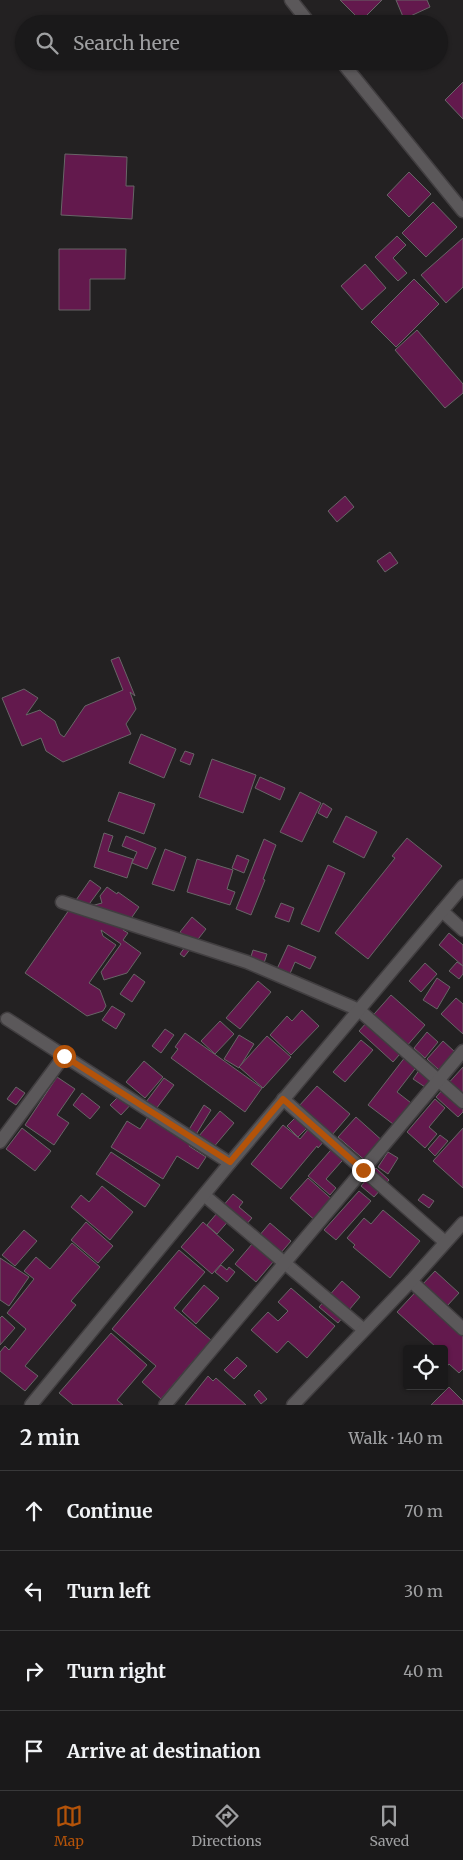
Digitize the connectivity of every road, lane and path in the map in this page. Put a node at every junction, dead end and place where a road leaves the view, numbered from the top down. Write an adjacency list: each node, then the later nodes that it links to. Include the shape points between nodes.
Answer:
1 (291, 0): 2 (street)
2 (303, 15)
3 (348, 70): 4 (street)
4 (463, 211)
5 (463, 886): 7 (street)
6 (62, 902): 9 (street, via 247,962)
7 (442, 912): 8 (street); 9 (street)
8 (463, 930)
9 (359, 1010): 13 (street); 14 (street)
10 (7, 1019): 12 (street)
11 (463, 1051): 13 (street)
12 (64, 1056): 16 (street); 17 (street)
13 (438, 1080): 15 (street); 18 (street)
14 (283, 1099): 17 (street); 18 (street)
15 (463, 1102)
16 (0, 1142)
17 (230, 1162): 19 (street)
18 (363, 1170): 21 (street); 22 (street)
19 (204, 1195): 22 (street); 26 (street)
20 (463, 1223): 21 (street)
21 (446, 1242): 23 (street)
22 (284, 1263): 25 (street); 27 (street)
23 (411, 1281): 24 (street); 25 (street)
24 (463, 1329)
25 (364, 1330): 28 (street)
26 (31, 1405)
27 (164, 1405)
28 (293, 1405)

